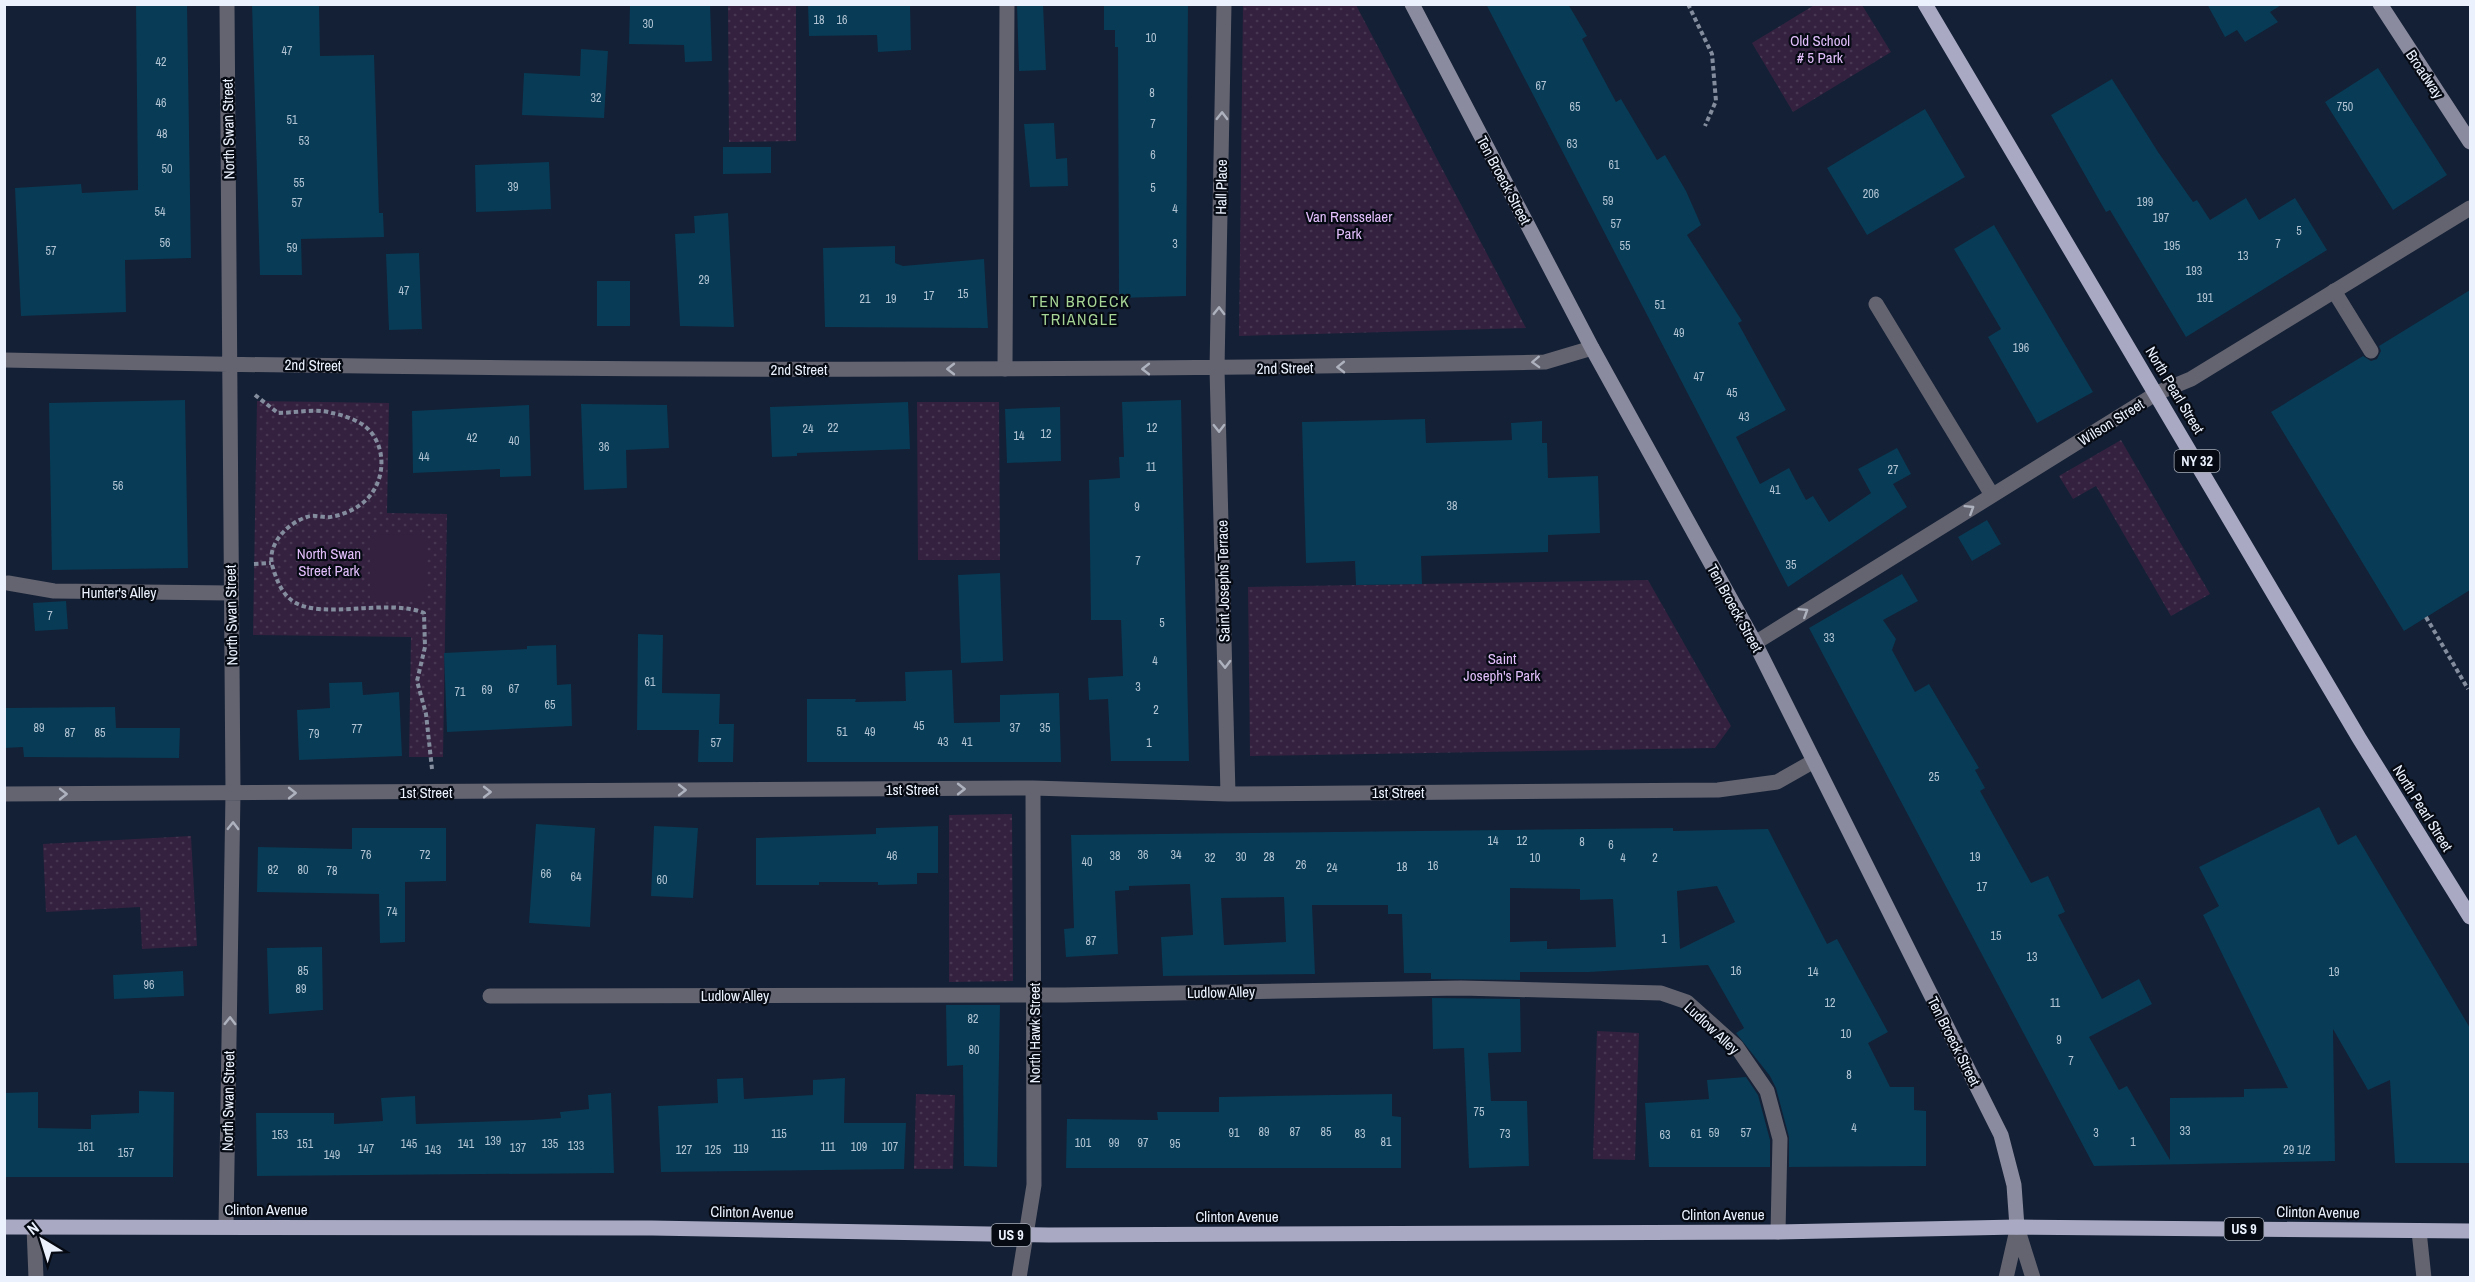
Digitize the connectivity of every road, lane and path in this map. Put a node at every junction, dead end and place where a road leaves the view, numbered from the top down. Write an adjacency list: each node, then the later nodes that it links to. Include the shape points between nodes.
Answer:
1 (227, 4): 16 (street, North Swan Street)
2 (1007, 4): 17 (street)
3 (1224, 4): 18 (street, Hall Place, one-way to 3)
4 (1412, 4): 13 (street, Ten Broeck Street)
5 (1688, 4): 8 (path, via 1712,54 1716,101)
6 (1925, 4): 19 (main road, North Pearl Street / NY 32)
7 (2380, 4): 9 (street, Broadway)
8 (1706, 126)
9 (2470, 142)
10 (2470, 207): 11 (street, Wilson Street)
11 (2334, 291): 14 (street); 19 (street, Wilson Street, via 2191,379)
12 (1876, 304): 21 (street)
13 (1592, 348): 18 (street, 2nd Street, one-way to 18, via 1545,362); 25 (street, Ten Broeck Street)
14 (2371, 351)
15 (4, 360): 16 (street, 2nd Street)
16 (230, 364): 17 (street, 2nd Street, one-way to 16); 23 (street, North Swan Street)
17 (1005, 369): 18 (street, 2nd Street, one-way to 17)
18 (1217, 369): 32 (street, Saint Josephs Terrace, one-way to 32)
19 (2157, 393): 21 (street, Wilson Street); 33 (main road, North Pearl Street / NY 32, via 2359,738)
20 (255, 395): 29 (path, via 278,413 330,412 350,419 369,430 383,457 380,479 368,498 353,510 330,517 308,516 283,530 273,548 271,563 279,587 294,603 324,609 409,607 424,613 425,647 417,681 426,714)
21 (1992, 495): 25 (street, Wilson Street, one-way to 21)
22 (8, 583): 23 (street, Hunter's Alley, via 54,591)
23 (231, 592): 30 (street, North Swan Street)
24 (2426, 617): 26 (path)
25 (1755, 643): 27 (street, Ten Broeck Street)
26 (2468, 689)
27 (1814, 761): 32 (street, 1st Street, via 1777,782 1718,790); 39 (street, Ten Broeck Street, via 2001,1135 2014,1185)
28 (1033, 788): 29 (street, 1st Street, one-way to 28); 32 (street, 1st Street); 34 (street, North Hawk Street)
29 (434, 792): 30 (street, 1st Street, one-way to 29)
30 (233, 793): 31 (street, 1st Street, one-way to 30); 36 (street, North Swan Street, one-way to 30)
31 (4, 794)
32 (1228, 794)
33 (2470, 917)
34 (1034, 995): 35 (street, Ludlow Alley); 42 (street, Ludlow Alley, via 1461,988 1661,993 1687,1002 1736,1046 1767,1091 1780,1139); 43 (street, North Hawk Street, via 1034,1185)
35 (490, 996)
36 (226, 1226): 38 (main road, Clinton Avenue / US 9); 43 (main road, Clinton Avenue / US 9)
37 (4, 1227): 38 (main road, Clinton Avenue / US 9)
38 (34, 1227): 44 (street)
39 (2017, 1227): 40 (main road, Clinton Avenue / US 9); 42 (main road, Clinton Avenue / US 9); 46 (street); 47 (street)
40 (2419, 1231): 41 (main road, Clinton Avenue / US 9); 48 (street)
41 (2470, 1231)
42 (1778, 1232): 43 (main road, Clinton Avenue / US 9)
43 (1025, 1235): 45 (street, North Hawk Street)
44 (36, 1278)
45 (1019, 1278)
46 (2006, 1278)
47 (2033, 1278)
48 (2424, 1278)

